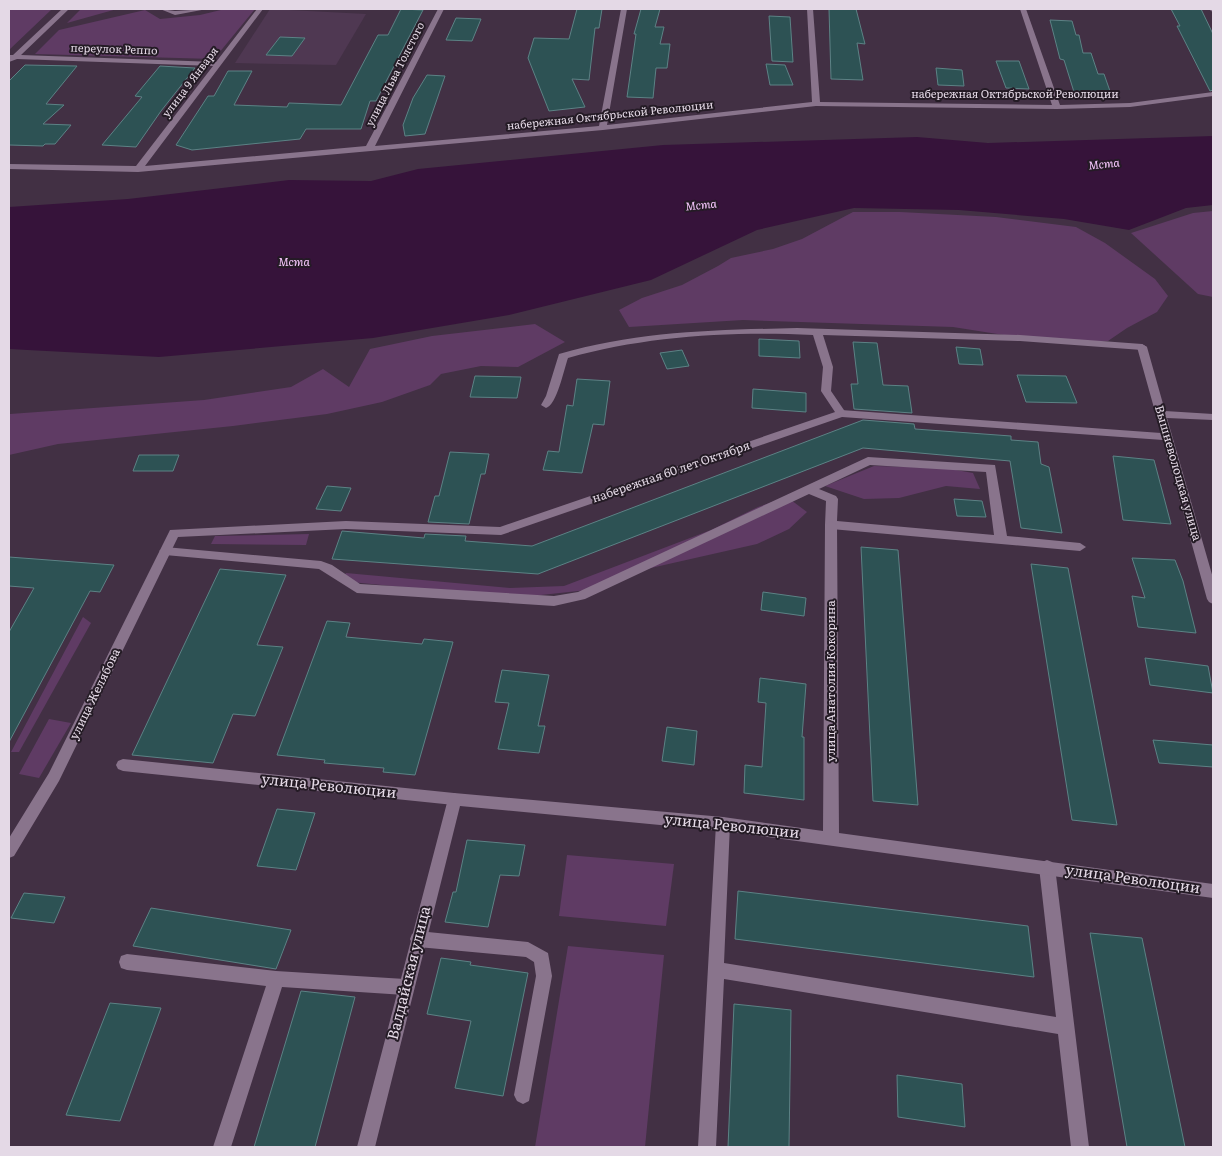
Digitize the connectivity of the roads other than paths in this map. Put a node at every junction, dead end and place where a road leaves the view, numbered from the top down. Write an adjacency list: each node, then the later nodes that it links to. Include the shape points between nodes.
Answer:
1 (66, 9): 9 (street)
2 (163, 9): 3 (street, via 175,13)
3 (204, 9)
4 (260, 9): 11 (street, улица 9 Января)
5 (441, 9): 16 (street, улица Льва Толстого)
6 (624, 9): 15 (street)
7 (810, 9): 13 (street)
8 (1023, 9): 14 (street)
9 (12, 57): 10 (street); 11 (street, переулок Реппо)
10 (9, 63)
11 (218, 64): 18 (street, улица 9 Января)
12 (1213, 94): 14 (street, набережная Октябрьской Революции, via 1130,105)
13 (816, 104): 14 (street, набережная Октябрьской Революции); 15 (street, набережная Октябрьской Революции)
14 (1057, 107)
15 (603, 128): 16 (street, набережная Октябрьской Революции)
16 (369, 149): 18 (street, набережная Октябрьской Революции)
17 (9, 167): 18 (street, набережная Октябрьской Революции)
18 (138, 169)
19 (817, 332): 20 (street, via 672,335 594,346 564,356); 21 (street, via 828,368 826,391); 22 (street, Вышневолоцкая улица, via 1060,340 1142,347)
20 (546, 405)
21 (841, 413): 24 (street, набережная 60 лет Октября); 27 (street, набережная 60 лет Октября, via 501,531 346,525)
22 (1161, 414): 23 (street); 24 (street, Вышневолоцкая улица)
23 (1213, 418)
24 (1167, 437): 31 (street, Вышневолоцкая улица)
25 (808, 489): 26 (street, улица Анатолия Кокорина, via 832,499); 28 (street, via 868,461 991,468); 30 (street, via 581,596 554,601 357,588 321,565)
26 (831, 525): 28 (street); 35 (street, улица Анатолия Кокорина)
27 (174, 533): 30 (street, улица Желябова)
28 (1001, 540): 29 (street)
29 (1080, 547)
30 (165, 551): 36 (street, улица Желябова, via 54,777)
31 (1213, 599)
32 (123, 765): 33 (street, улица Революции)
33 (454, 799): 34 (street, улица Революции); 39 (street, Валдайская улица)
34 (723, 824): 35 (street, улица Революции); 41 (street)
35 (831, 838): 37 (street, улица Революции)
36 (9, 851)
37 (1047, 867): 38 (street, улица Революции); 44 (street)
38 (1213, 890)
39 (418, 939): 43 (street, Валдайская улица); 45 (street, via 528,950 542,958 544,976)
40 (127, 962): 42 (street)
41 (716, 970): 44 (street); 48 (street)
42 (276, 979): 43 (street); 46 (street)
43 (405, 987): 47 (street, Валдайская улица)
44 (1066, 1027): 49 (street)
45 (523, 1095)
46 (222, 1147)
47 (366, 1147)
48 (707, 1147)
49 (1080, 1147)

